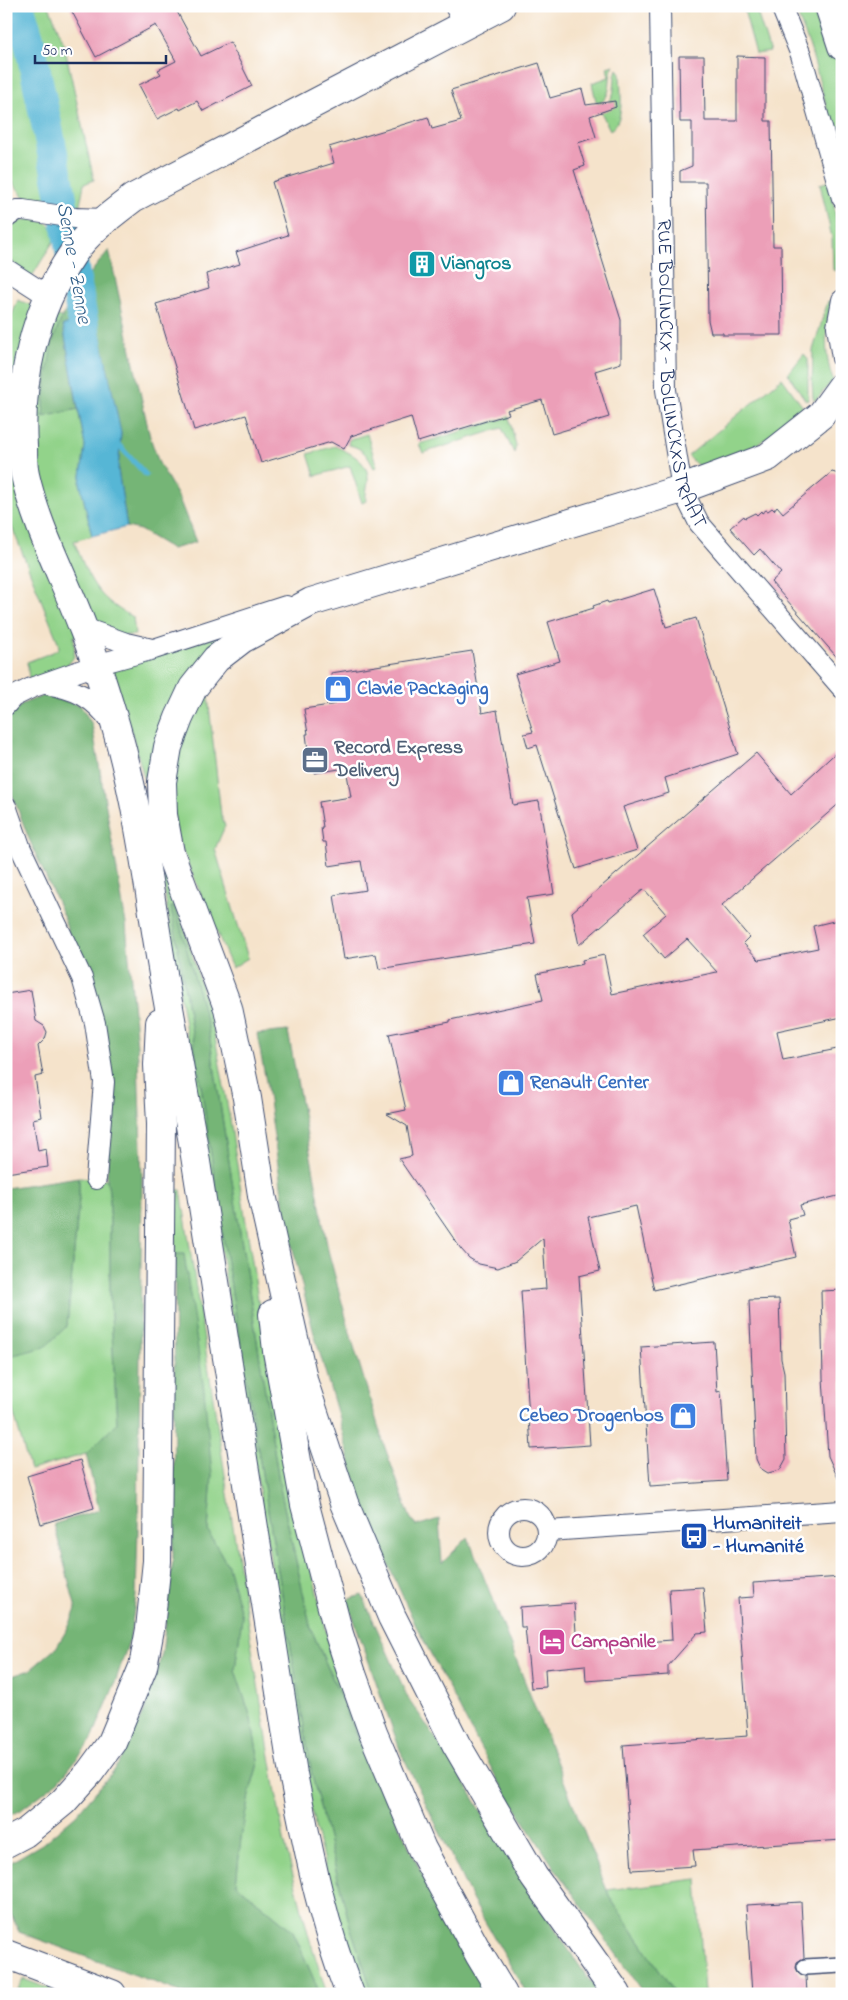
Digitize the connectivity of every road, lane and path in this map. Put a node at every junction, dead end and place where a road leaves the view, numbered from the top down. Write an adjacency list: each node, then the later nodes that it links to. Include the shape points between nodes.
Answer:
1 (501, 6): 5 (highway)
2 (660, 6): 15 (street, RUE BOLLINCKX - BOLLINCKXSTRAAT, via 666,390)
3 (782, 6): 7 (street, via 801,55)
4 (829, 6): 6 (highway)
5 (460, 16): 9 (highway, via 133,198)
6 (842, 46)
7 (842, 198)
8 (6, 218): 9 (street, via 17,210)
9 (105, 219): 11 (highway, via 73,253)
10 (6, 268): 11 (street)
11 (48, 296): 17 (highway, via 31,347 24,390 24,473 37,518)
12 (842, 300): 13 (street, via 836,327)
13 (842, 358)
14 (842, 386): 15 (highway, via 821,415 768,457)
15 (682, 488): 16 (highway); 21 (street, RUE BOLLINCKX - BOLLINCKXSTRAAT, via 699,523)
16 (311, 602): 18 (street, via 278,607); 28 (highway, via 242,639 216,659 193,688 178,718 168,747 162,782 163,815 170,853 228,1008)
17 (84, 628): 18 (street); 19 (highway)
18 (154, 649): 19 (street)
19 (96, 665): 20 (street); 23 (highway)
20 (42, 684): 22 (street, via 13,696); 23 (street, via 66,687 86,696)
21 (842, 688)
22 (6, 705)
23 (116, 727): 26 (highway, via 140,835)
24 (6, 806): 25 (street)
25 (13, 852): 27 (street, via 82,978 95,1023 104,1082)
26 (163, 974): 31 (highway, via 158,1065 161,1124 159,1497 150,1630 143,1667 112,1742 64,1802 26,1833); 36 (highway, via 293,1774 312,1872)
27 (96, 1179)
28 (262, 1195): 37 (highway, via 276,1351 305,1505 339,1634 373,1733 422,1849); 38 (highway, via 304,1383 344,1503 392,1617 456,1744 534,1877)
29 (842, 1511): 30 (street)
30 (548, 1531)
31 (6, 1843)
32 (14, 1956): 35 (highway)
33 (842, 1965): 34 (street)
34 (805, 1967)
35 (112, 1994)
36 (350, 1994)
37 (503, 1994)
38 (618, 1994)

